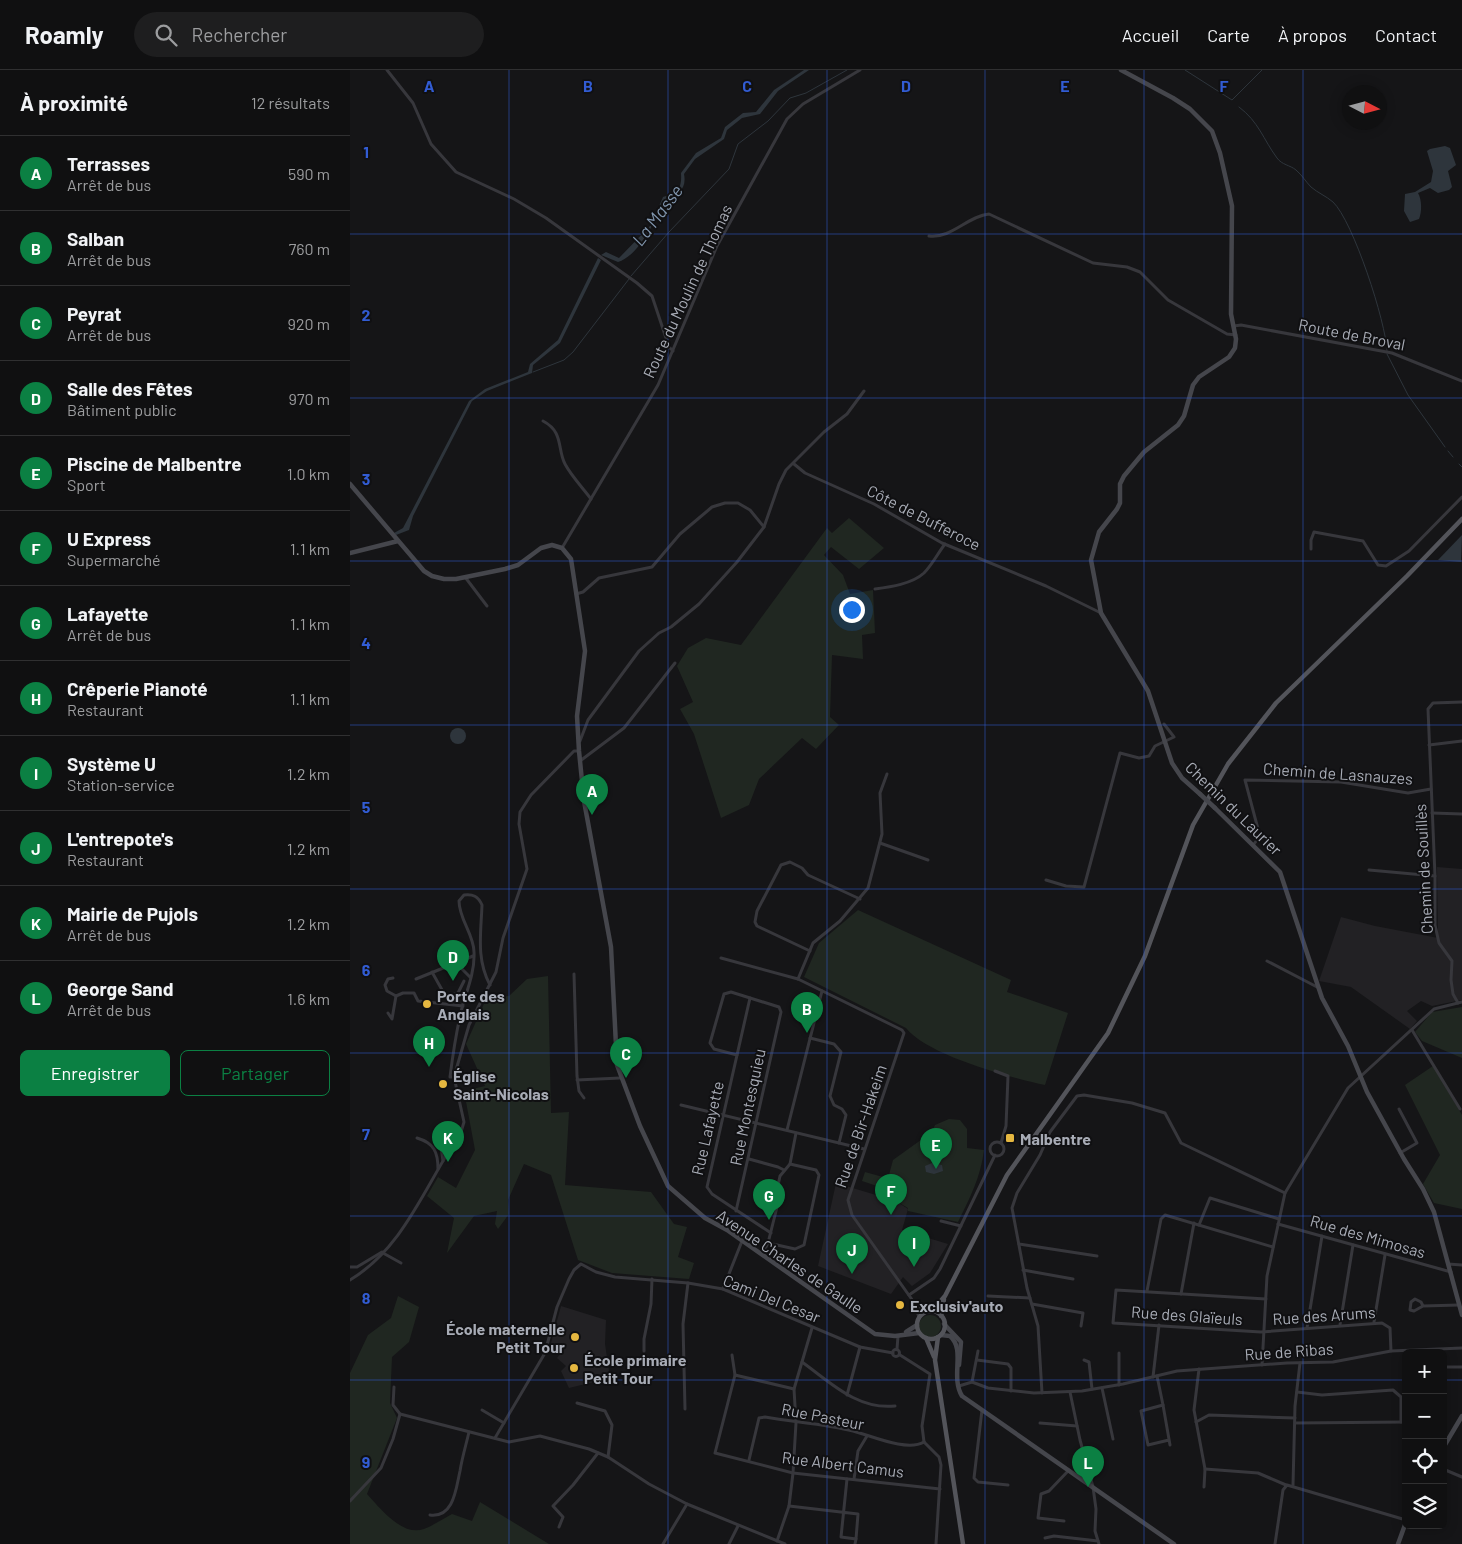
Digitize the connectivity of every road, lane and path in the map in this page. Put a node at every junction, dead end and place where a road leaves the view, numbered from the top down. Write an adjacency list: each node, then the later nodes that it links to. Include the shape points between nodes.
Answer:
1 (387, 70): 7 (street, via 413,103 431,144 456,172 521,203 652,296)
2 (860, 70): 7 (street, Route du Moulin de Thomas, via 803,104 787,119 717,246)
3 (1121, 70): 5 (main road, via 1190,109 1212,130 1232,206 1231,314)
4 (929, 236): 6 (street, via 938,238 979,215 989,214 1093,263 1128,267 1140,272 1168,300 1226,334)
5 (1234, 326): 6 (main road); 8 (street, Route de Broval, via 1392,352)
6 (1236, 335): 26 (main road, Chemin du Laurier, via 1236,343 1229,356 1193,385 1182,421 1144,452 1120,484 1117,509 1099,532 1092,550 1092,574)
7 (673, 351): 14 (street, Route du Moulin de Thomas, via 648,402)
8 (1462, 381)
9 (864, 391): 11 (street, via 847,414 824,432)
10 (543, 421): 14 (street, via 559,438 562,458)
11 (794, 464): 16 (street, via 786,470 779,484); 18 (street, Côte de Bufferoce, via 805,473 874,504)
12 (350, 484): 17 (main road)
13 (1462, 497): 20 (street, via 1409,551 1386,566 1378,565 1364,541 1354,538 1314,532)
14 (591, 499): 19 (street, Route du Moulin de Thomas)
15 (1462, 519): 128 (main road, via 1276,703 1228,764 1193,825 1145,956 1108,1033 1007,1175)
16 (764, 527): 24 (street, via 750,510 738,503 712,507 680,534 652,567 599,578); 32 (street, via 700,604 639,651 588,720)
17 (398, 541): 21 (main road); 22 (main road, via 432,576 444,579)
18 (945, 544): 23 (street, via 920,576); 26 (street, Côte de Bufferoce)
19 (562, 548): 22 (main road, via 546,546 518,565); 24 (main road, via 568,552 574,565)
20 (1311, 549)
21 (350, 552)
22 (465, 577): 25 (street)
23 (875, 589)
24 (576, 594): 32 (main road, via 585,651 577,716)
25 (487, 606)
26 (1101, 612): 31 (main road, Chemin du Laurier, via 1148,691)
27 (675, 663): 35 (street, via 624,728)
28 (1462, 702): 33 (street, Chemin de Lasnauzes, via 1429,706)
29 (1164, 724): 31 (street, via 1174,737)
30 (1462, 741): 33 (street)
31 (1164, 742): 41 (main road, Chemin du Laurier, bridge, via 1178,772); 45 (street, via 1144,758 1120,753 1084,887)
32 (579, 744): 34 (main road)
33 (1429, 745): 37 (street, Chemin de Lasnauzes)
34 (579, 751): 35 (main road); 59 (street, via 565,757 520,812 518,824 527,869)
35 (580, 761): 73 (main road, via 584,801 611,947 614,1043)
36 (887, 774): 40 (street, via 880,793)
37 (1431, 789): 38 (street, Chemin de Souillès); 41 (street, Chemin de Lasnauzes, via 1408,793 1341,782 1244,780 1258,829 1259,837)
38 (1432, 813): 39 (street); 44 (street, Chemin de Souillès)
39 (1462, 814)
40 (880, 843): 42 (street); 46 (street, via 871,881)
41 (1254, 844): 60 (main road, Chemin du Laurier, via 1280,872)
42 (928, 860)
43 (1369, 870): 44 (street)
44 (1435, 876): 64 (street, Chemin de Souillès, via 1435,925 1439,943 1452,960 1451,980)
45 (1046, 880)
46 (860, 899): 47 (street, via 840,921 819,937); 47 (street, via 808,875 790,862 781,865 757,911 755,922 757,926)
47 (810, 951): 57 (street)
48 (474, 955): 51 (street); 54 (street); 59 (street, via 458,901 464,895 472,894 482,905 480,952)
49 (722, 958): 57 (street)
50 (1267, 961): 60 (street)
51 (451, 965): 52 (street); 54 (street, via 459,966)
52 (432, 972): 56 (street); 58 (street, via 446,997 458,993)
53 (574, 974): 74 (street)
54 (471, 977): 65 (street)
55 (393, 978): 62 (street, via 385,985 387,991)
56 (416, 979)
57 (798, 979): 61 (street)
58 (464, 981)
59 (490, 986): 72 (street, via 476,1010)
60 (1319, 988): 71 (main road, Chemin du Laurier)
61 (822, 991): 68 (street); 87 (street, Rue de Bir-Hakeim, via 902,1030 904,1037)
62 (396, 996): 65 (street, via 414,993 418,1001); 66 (street, via 392,1019)
63 (750, 998): 69 (street, Rue Lafayette); 69 (street, via 731,992 724,994 710,1040 712,1048); 80 (street, Rue Montesquieu, via 780,1008)
64 (1460, 1003): 67 (street, via 1434,1009)
65 (463, 1006): 72 (street)
66 (388, 1013)
67 (1412, 1030): 71 (street); 78 (street)
68 (810, 1038): 81 (street); 85 (street, via 834,1044 841,1052 830,1096 834,1105 842,1108 846,1115)
69 (737, 1054): 79 (street, Rue Lafayette)
70 (995, 1071): 86 (street, via 1008,1076 1006,1126)
71 (1361, 1075): 88 (main road, Chemin du Laurier); 95 (street, via 1348,1088)
72 (451, 1076): 84 (street, via 464,1122)
73 (620, 1078): 74 (street); 105 (main road, Avenue Charles de Gaulle, via 668,1186 705,1218)
74 (577, 1080): 75 (street)
75 (584, 1098)
76 (681, 1104): 79 (street)
77 (1399, 1108): 88 (street, via 1418,1145)
78 (1460, 1109)
79 (723, 1115): 80 (street); 96 (street, Rue Lafayette, via 707,1187)
80 (756, 1123): 81 (street); 90 (street, Rue Montesquieu)
81 (787, 1130): 82 (street)
82 (796, 1133): 85 (street); 92 (street)
83 (417, 1138): 93 (street, via 430,1143 435,1149)
84 (456, 1139): 91 (street); 91 (street, via 440,1140)
85 (839, 1143): 87 (street)
86 (1001, 1144): 89 (street, via 1004,1147 1002,1153); 89 (street, via 995,1142 992,1145 991,1151)
87 (864, 1149): 127 (street, Rue de Bir-Hakeim, via 848,1200 852,1215)
88 (1400, 1153): 115 (main road, Chemin du Laurier, via 1424,1189 1434,1212)
89 (995, 1155): 102 (street)
90 (749, 1159): 94 (street); 96 (street, Rue Montesquieu)
91 (442, 1162): 93 (street)
92 (790, 1164): 94 (street); 106 (street, via 816,1170 820,1175 804,1245 794,1249)
93 (438, 1169): 110 (street, via 400,1234)
94 (784, 1170): 103 (street, via 777,1187 778,1200)
95 (1285, 1193): 97 (street); 107 (street, via 1181,1144 1165,1113 1084,1094 1077,1096 1050,1132 1014,1198 1012,1208)
96 (736, 1211): 103 (street, Rue Lafayette)
97 (1279, 1219): 100 (street); 101 (street, via 1210,1198)
98 (941, 1221): 102 (street)
99 (1194, 1223): 101 (street); 125 (street, via 1165,1215 1161,1219); 126 (street)
100 (1278, 1224): 104 (street, Rue des Mimosas); 109 (street)
101 (1199, 1225): 109 (street)
102 (961, 1226): 127 (street, via 934,1278)
103 (770, 1233): 106 (street)
104 (1322, 1236): 108 (street, Rue des Mimosas); 148 (street)
105 (742, 1241): 111 (main road, Avenue Charles de Gaulle); 124 (street)
106 (768, 1243): 111 (street)
107 (1019, 1244): 113 (street); 118 (street)
108 (1353, 1245): 112 (street, Rue des Mimosas); 145 (street)
109 (1273, 1247): 131 (street)
110 (383, 1252): 114 (street); 117 (street, via 357,1267); 122 (street)
111 (762, 1255): 152 (main road, Avenue Charles de Gaulle, via 875,1334)
112 (1385, 1255): 119 (street, Rue des Mimosas); 141 (street)
113 (1097, 1256)
114 (401, 1263)
115 (1448, 1264): 116 (street); 119 (main road, Chemin du Laurier)
116 (1462, 1265)
117 (350, 1267)
118 (1023, 1270): 121 (street); 130 (street)
119 (1451, 1272): 134 (main road, Chemin du Laurier)
120 (652, 1279): 123 (street, Cami Del Cesar); 158 (street); 200 (street, Cami Del Cesar, via 615,1277 581,1264 574,1270 557,1307 545,1353)
121 (1073, 1279)
122 (350, 1280)
123 (688, 1283): 124 (street, Cami Del Cesar); 194 (street, via 683,1324)
124 (723, 1288): 147 (street, Cami Del Cesar)
125 (1147, 1291): 126 (street, Rue des Glaïeuls); 144 (street, Rue des Glaïeuls, via 1116,1290 1113,1323)
126 (1181, 1294): 131 (street, Rue des Glaïeuls)
127 (909, 1295): 132 (street, Rue de Bir-Hakeim)
128 (945, 1296): 136 (main road); 139 (main road)
129 (988, 1296): 130 (street)
130 (1030, 1298): 133 (street)
131 (1266, 1299): 149 (street)
132 (913, 1301): 137 (street, Rue de Bir-Hakeim); 140 (street, Rue de Bir-Hakeim)
133 (1032, 1304): 146 (street, via 1083,1312); 187 (street, via 1038,1326)
134 (1459, 1305): 135 (street); 138 (main road, Chemin du Laurier)
135 (1423, 1306)
136 (932, 1311): 137 (main road); 139 (main road)
137 (925, 1312): 140 (main road)
138 (1462, 1315)
139 (941, 1316): 142 (main road)
140 (920, 1317): 143 (main road)
141 (1374, 1322): 145 (street, Rue des Arums); 160 (street, Rue des Arums, via 1390,1328)
142 (944, 1324): 153 (main road); 176 (main road, via 961,1342)
143 (916, 1325): 150 (main road, Avenue Charles de Gaulle); 151 (main road)
144 (1159, 1325): 149 (street, Rue des Glaïeuls); 175 (street)
145 (1340, 1325): 148 (street, Rue des Arums)
146 (1081, 1326)
147 (812, 1328): 155 (street, Cami Del Cesar); 168 (street)
148 (1307, 1328): 149 (street, Rue des Arums)
149 (1264, 1331): 170 (street)
150 (905, 1333): 151 (main road, Avenue Charles de Gaulle); 152 (main road, Avenue Charles de Gaulle)
151 (919, 1333): 154 (main road)
152 (898, 1335): 157 (street)
153 (939, 1336): 154 (main road); 165 (main road); 176 (main road, via 950,1336 958,1346)
154 (926, 1338): 165 (main road)
155 (860, 1347): 161 (street, Cami Del Cesar); 188 (street)
156 (1462, 1348): 160 (street, Rue de Ribas)
157 (897, 1350): 161 (street); 164 (street)
158 (644, 1351)
159 (978, 1351): 166 (street)
160 (1391, 1351): 169 (street, Rue de Ribas, via 1333,1362)
161 (893, 1353): 164 (street, Cami Del Cesar, via 896,1357)
162 (1119, 1353): 178 (street)
163 (732, 1355): 174 (street)
164 (900, 1355): 212 (street, via 930,1374 922,1426)
165 (935, 1360): 250 (main road)
166 (977, 1360): 177 (street); 184 (street, via 1008,1364 1011,1368)
167 (1084, 1360): 183 (street, via 1089,1362)
168 (802, 1362): 182 (street); 188 (street)
169 (1300, 1363): 170 (street, Rue de Ribas); 186 (street)
170 (1262, 1365): 173 (street, Rue de Ribas)
171 (1447, 1367): 172 (street)
172 (1462, 1367)
173 (1199, 1370): 175 (street, Rue de Ribas); 198 (street, via 1194,1410)
174 (735, 1375): 182 (street); 217 (street, Rue Albert Camus, via 715,1453)
175 (1155, 1376): 178 (street, Rue de Ribas); 190 (street)
176 (956, 1379): 180 (main road)
177 (972, 1382): 180 (street); 184 (street, Rue de Ribas)
178 (1119, 1385): 181 (street, Rue de Ribas)
179 (394, 1387): 195 (street, via 393,1405)
180 (958, 1387): 192 (main road, via 962,1396)
181 (1102, 1388): 183 (street, Rue de Ribas); 210 (street)
182 (794, 1389): 201 (street)
183 (1092, 1389): 185 (street, Rue de Ribas)
184 (1011, 1391): 187 (street, Rue de Ribas)
185 (1070, 1392): 187 (street, Rue de Ribas); 204 (street)
186 (1297, 1392): 197 (street); 199 (street, via 1322,1395 1393,1390 1401,1397)
187 (1042, 1393)
188 (847, 1395): 191 (street, via 857,1401)
189 (577, 1403): 216 (street, via 605,1411 612,1425)
190 (1163, 1405): 211 (street); 211 (street, via 1141,1411 1148,1445)
191 (895, 1406)
192 (982, 1409): 219 (main road); 225 (street, via 974,1478 978,1482)
193 (482, 1410): 200 (street)
194 (685, 1410)
195 (400, 1414): 205 (street); 231 (street, via 381,1468)
196 (1462, 1416): 208 (main road)
197 (1295, 1418): 198 (street, via 1209,1415); 203 (street)
198 (1196, 1422): 218 (street)
199 (1401, 1422): 203 (street)
200 (504, 1423): 209 (street)
201 (796, 1423): 206 (street, Rue Pasteur); 217 (street, Rue Pasteur, via 759,1418); 221 (street)
202 (1040, 1423): 204 (street)
203 (1295, 1423): 227 (street)
204 (1077, 1426): 228 (street)
205 (468, 1432): 209 (street); 235 (street, via 455,1497 442,1514)
206 (867, 1436): 212 (street, Rue Pasteur, via 918,1446); 224 (street, via 858,1451)
207 (1447, 1436): 208 (street)
208 (1450, 1437): 213 (main road)
209 (495, 1438): 215 (street, via 509,1442 540,1436)
210 (1113, 1439)
211 (1169, 1440): 214 (street)
212 (924, 1442): 230 (street, via 939,1457)
213 (1447, 1442)
214 (1170, 1445)
215 (598, 1452): 216 (street); 239 (street, via 573,1486 553,1506 563,1517)
216 (608, 1457): 232 (street)
217 (748, 1460): 221 (street, Rue Albert Camus)
218 (1205, 1469): 226 (street, via 1258,1472); 229 (street)
219 (1069, 1470): 228 (main road); 237 (street, via 1049,1491 1041,1494 1038,1511 1038,1518)
220 (1447, 1471): 222 (street)
221 (793, 1473): 223 (street, Rue Albert Camus); 233 (street)
222 (1462, 1477)
223 (847, 1479): 224 (street, Rue Albert Camus); 234 (street)
224 (854, 1479): 230 (street, Rue Albert Camus)
225 (1008, 1485)
226 (1287, 1485): 227 (street); 252 (street, via 1283,1490)
227 (1292, 1485): 236 (street)
228 (1092, 1487): 244 (street, via 1095,1531); 251 (main road)
229 (1204, 1487)
230 (940, 1489): 249 (street)
231 (350, 1501)
232 (687, 1504): 238 (street); 245 (street)
233 (788, 1506): 234 (street); 243 (street)
234 (844, 1512): 242 (street, via 858,1514); 242 (street, via 841,1537)
235 (430, 1515)
236 (1402, 1520)
237 (1064, 1522)
238 (738, 1526): 243 (street); 246 (street)
239 (559, 1527)
240 (1403, 1529): 253 (main road)
241 (1045, 1538): 244 (street, via 1054,1536)
242 (856, 1539): 248 (street)
243 (777, 1541): 247 (street)
244 (1099, 1542)
245 (664, 1544)
246 (729, 1544)
247 (785, 1544)
248 (855, 1544)
249 (936, 1544)
250 (963, 1544)
251 (1174, 1544)
252 (1275, 1544)
253 (1398, 1544)

